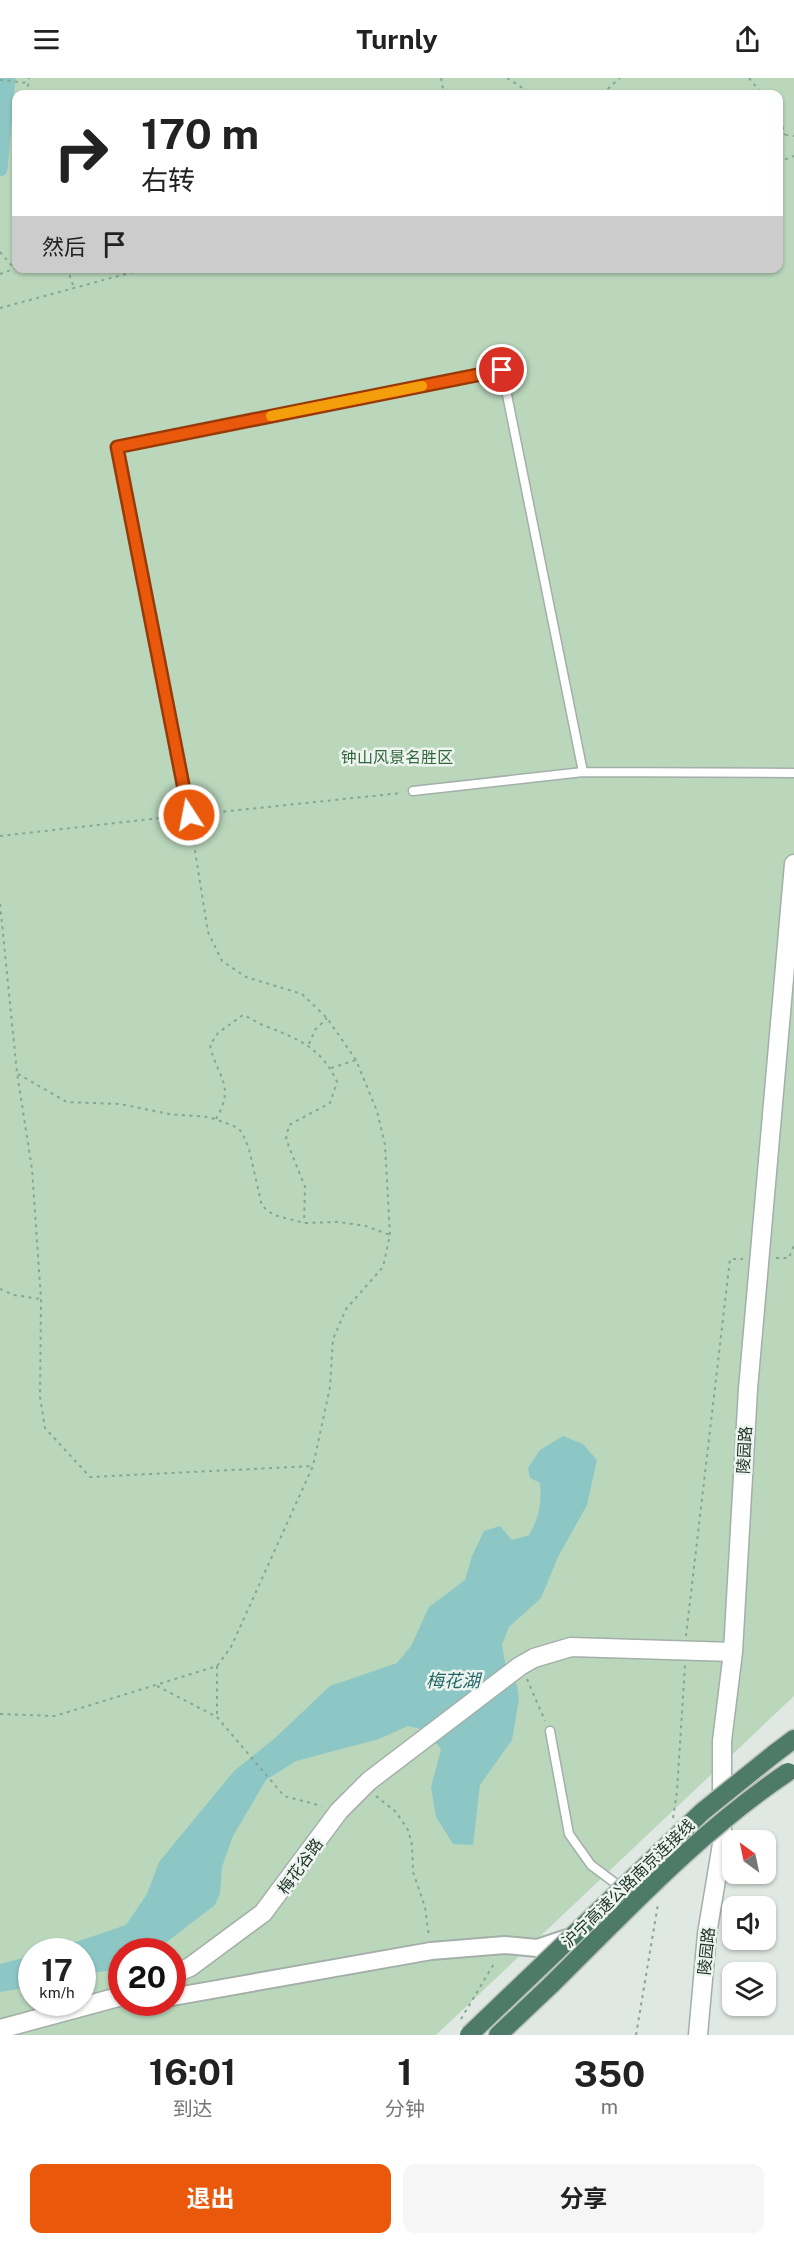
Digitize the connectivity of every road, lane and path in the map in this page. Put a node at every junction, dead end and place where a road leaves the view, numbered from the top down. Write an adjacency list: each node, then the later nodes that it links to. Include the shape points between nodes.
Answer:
1 (29, 78): 6 (path)
2 (507, 78): 8 (path)
3 (620, 78): 9 (path)
4 (749, 78): 10 (path)
5 (0, 80): 6 (path)
6 (28, 82): 7 (path)
7 (27, 90)
8 (526, 90)
9 (606, 90)
10 (759, 90)
11 (783, 128): 12 (path)
12 (785, 135): 13 (path)
13 (794, 136)
14 (0, 252): 15 (path)
15 (12, 265)
16 (69, 273): 18 (path)
17 (130, 273): 18 (path)
18 (74, 288): 19 (path)
19 (0, 308)
20 (583, 772): 21 (lane); 22 (lane); 23 (lane, via 502,370 117,447)
21 (794, 772)
22 (413, 791): 23 (path)
23 (189, 815): 24 (path); 27 (path, via 208,933 222,961 246,977 302,994)
24 (0, 836)
25 (794, 864): 36 (street, 陵园路)
26 (0, 904): 31 (path)
27 (327, 1018): 28 (path, via 315,1030); 29 (path)
28 (309, 1044): 30 (path); 32 (path, via 243,1016 218,1033 210,1045 225,1088 225,1102)
29 (356, 1060): 30 (path); 34 (path, via 377,1111 385,1145)
30 (331, 1068): 33 (path, via 337,1082 330,1103 296,1120 287,1132 286,1139 305,1187)
31 (17, 1073): 32 (path, via 67,1102 120,1104); 38 (path, via 33,1169)
32 (216, 1119): 33 (path, via 242,1132 262,1206 274,1215)
33 (303, 1223): 34 (path, via 338,1222)
34 (390, 1235): 39 (path, via 383,1267 346,1309 333,1339 330,1388)
35 (794, 1245): 36 (path, via 789,1258)
36 (758, 1259): 40 (path, via 729,1259); 41 (street, 陵园路)
37 (0, 1289): 38 (path)
38 (41, 1299): 39 (path, via 40,1397 45,1428 90,1476)
39 (313, 1466): 42 (path, via 231,1647)
40 (686, 1651): 41 (street, 梅花谷路); 43 (street, 梅花谷路, via 570,1647 551,1652); 54 (path, via 677,1791)
41 (733, 1652): 52 (street, 陵园路, via 722,1741)
42 (217, 1666): 44 (path); 46 (path)
43 (523, 1670): 47 (path); 51 (street, 梅花谷路, via 417,1744 369,1781)
44 (157, 1686): 45 (path, via 55,1716); 46 (path)
45 (0, 1714)
46 (217, 1717): 51 (path, via 284,1796)
47 (550, 1731): 55 (lane, via 569,1834 591,1865)
48 (794, 1739): 62 (highway, 沪宁高速公路南京连接线, bridge, via 702,1812)
49 (791, 1770): 64 (highway, 沪宁高速公路南京连接线, bridge, via 683,1857)
50 (370, 1792): 58 (path, via 396,1812 408,1830)
51 (339, 1811): 59 (street, 梅花谷路, via 263,1913)
52 (722, 1830)
53 (722, 1844): 54 (street); 66 (street, 陵园路, via 707,1934)
54 (668, 1847): 55 (street)
55 (623, 1889): 57 (street, via 567,1940 537,1948)
56 (659, 1898): 65 (path)
57 (505, 1945): 58 (street); 62 (path)
58 (430, 1951): 60 (street)
59 (186, 1968)
60 (186, 1995)
61 (108, 2000): 63 (street)
62 (464, 2029)
63 (0, 2030)
64 (498, 2035)
65 (636, 2035)
66 (698, 2035)

